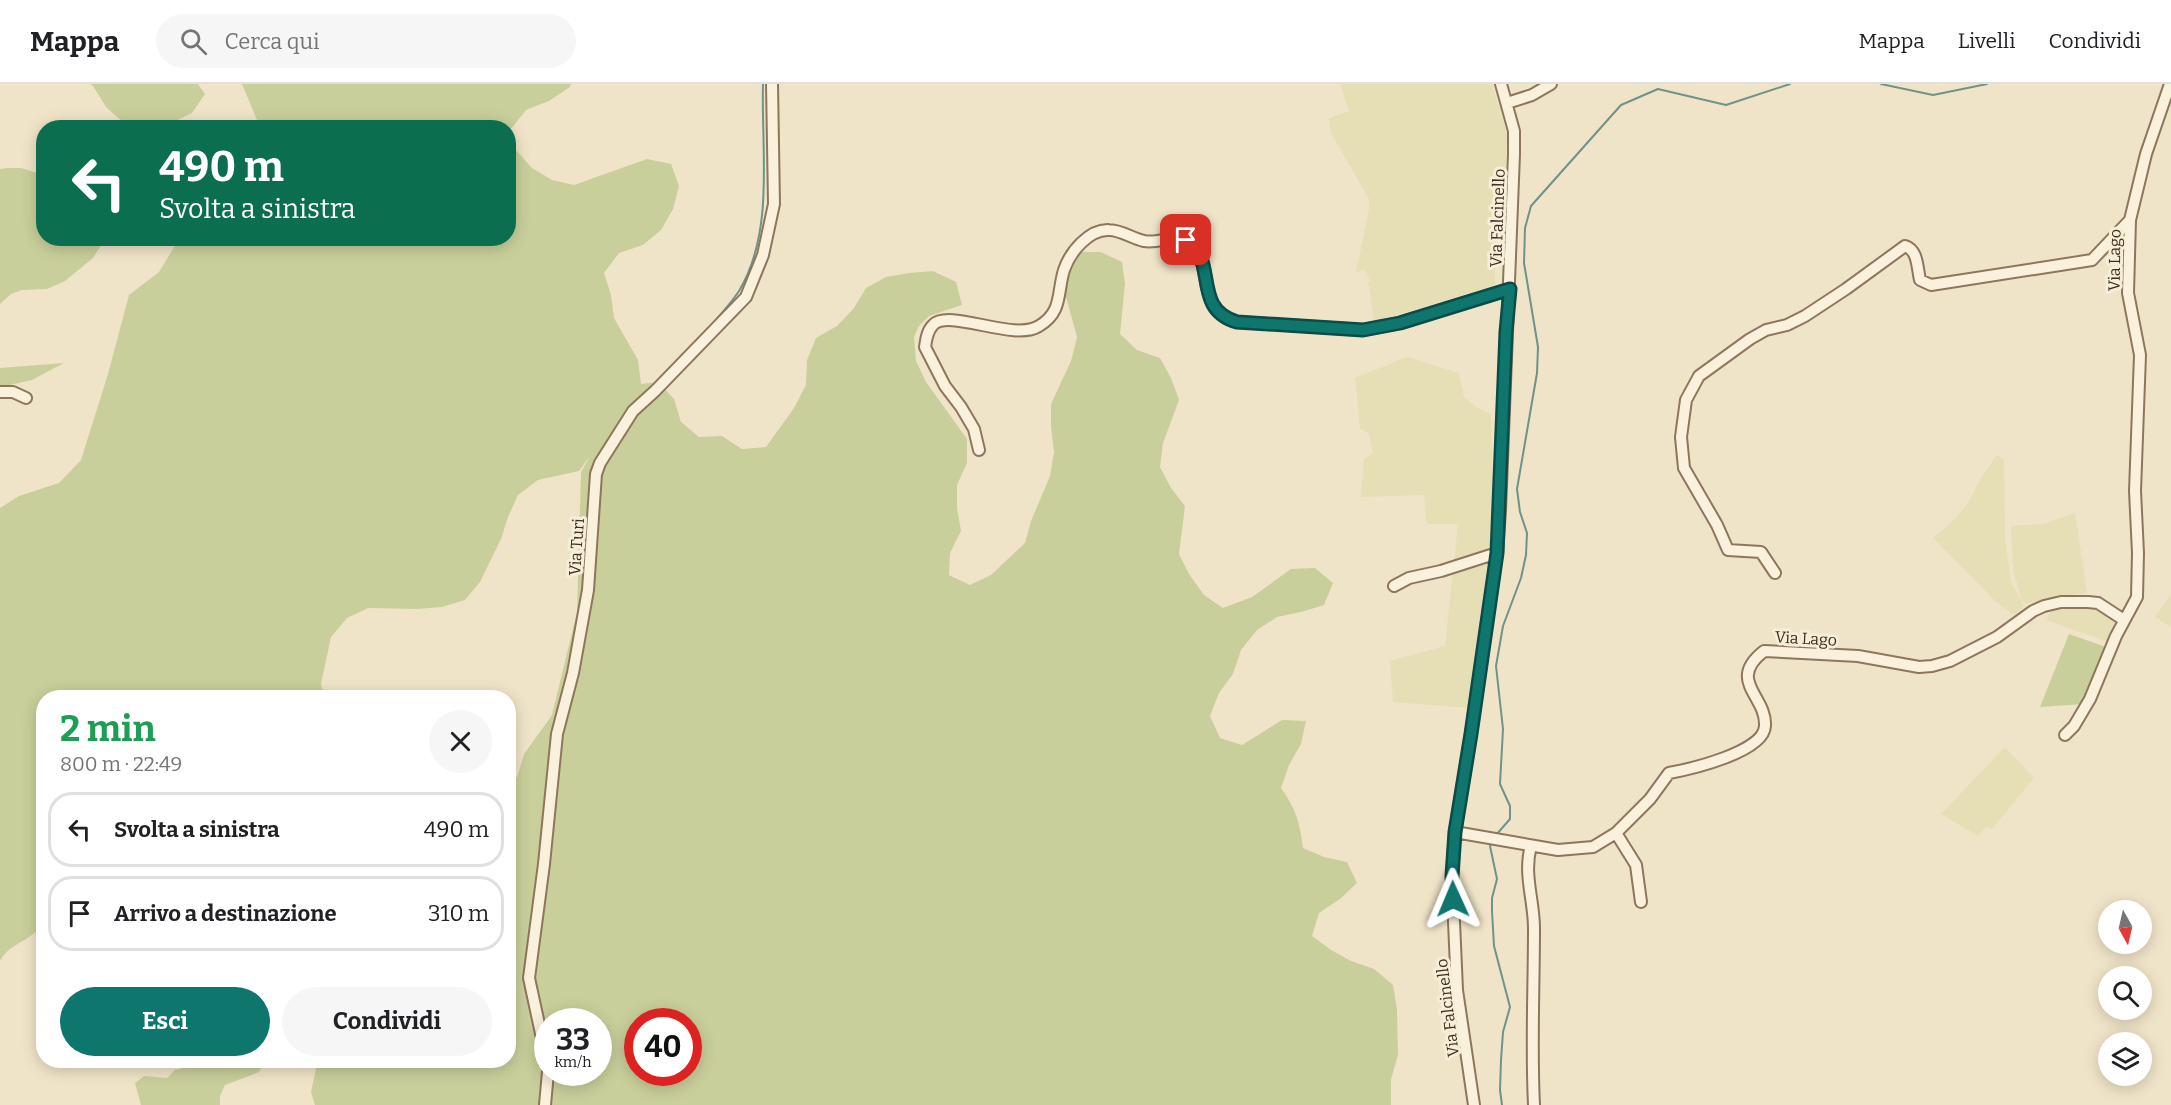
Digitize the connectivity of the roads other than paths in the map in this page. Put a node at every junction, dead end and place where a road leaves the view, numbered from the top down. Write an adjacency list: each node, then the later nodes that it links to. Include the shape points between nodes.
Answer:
1 (772, 84): 20 (street, Via Turi, via 774,204 763,255 746,297 633,411 596,474 588,590 557,734 529,978)
2 (1501, 84): 5 (street, Via Falcinello)
3 (1551, 84): 5 (street)
4 (2170, 84): 6 (street, Via Lago, via 2146,154)
5 (1506, 103): 7 (street, Via Falcinello, via 1514,131)
6 (2130, 220): 12 (street, Via Lago, via 2092,260 1931,285 1920,280 1914,252 1905,246 1805,316 1750,339 1699,376 1686,400 1681,437 1684,468 1728,550 1761,552); 14 (street, Via Lago, via 2128,293 2140,356 2135,491 2138,554 2137,597)
7 (1510, 289): 10 (street, via 1400,323 1363,330 1237,322 1217,312 1211,302 1202,261 1192,244 1180,239 1146,242 1110,230 1100,231 1077,248 1064,269 1059,302 1039,327 1025,331 948,319 930,329 925,347 974,429); 11 (street, Via Falcinello)
8 (0, 392): 9 (street)
9 (26, 398)
10 (979, 450)
11 (1497, 553): 13 (street, via 1409,578); 16 (street, Via Falcinello)
12 (1775, 573)
13 (1394, 586)
14 (2124, 620): 15 (street, Via Lago, via 2090,699); 17 (street, Via Lago, via 2098,603 2061,602 2044,606 1997,637 1932,666 1858,656 1764,651 1755,659 1748,676 1764,717 1762,735 1709,764 1669,773)
15 (2065, 735)
16 (1459, 833): 18 (street, Via Lago); 23 (street, Via Falcinello, via 1452,876 1457,990)
17 (1616, 833): 18 (street, Via Lago, via 1602,843 1582,849); 19 (street, via 1636,865)
18 (1527, 845): 24 (street, via 1534,925)
19 (1641, 902)
20 (535, 1008)
21 (547, 1086): 22 (street)
22 (545, 1105)
23 (1474, 1105)
24 (1534, 1105)

